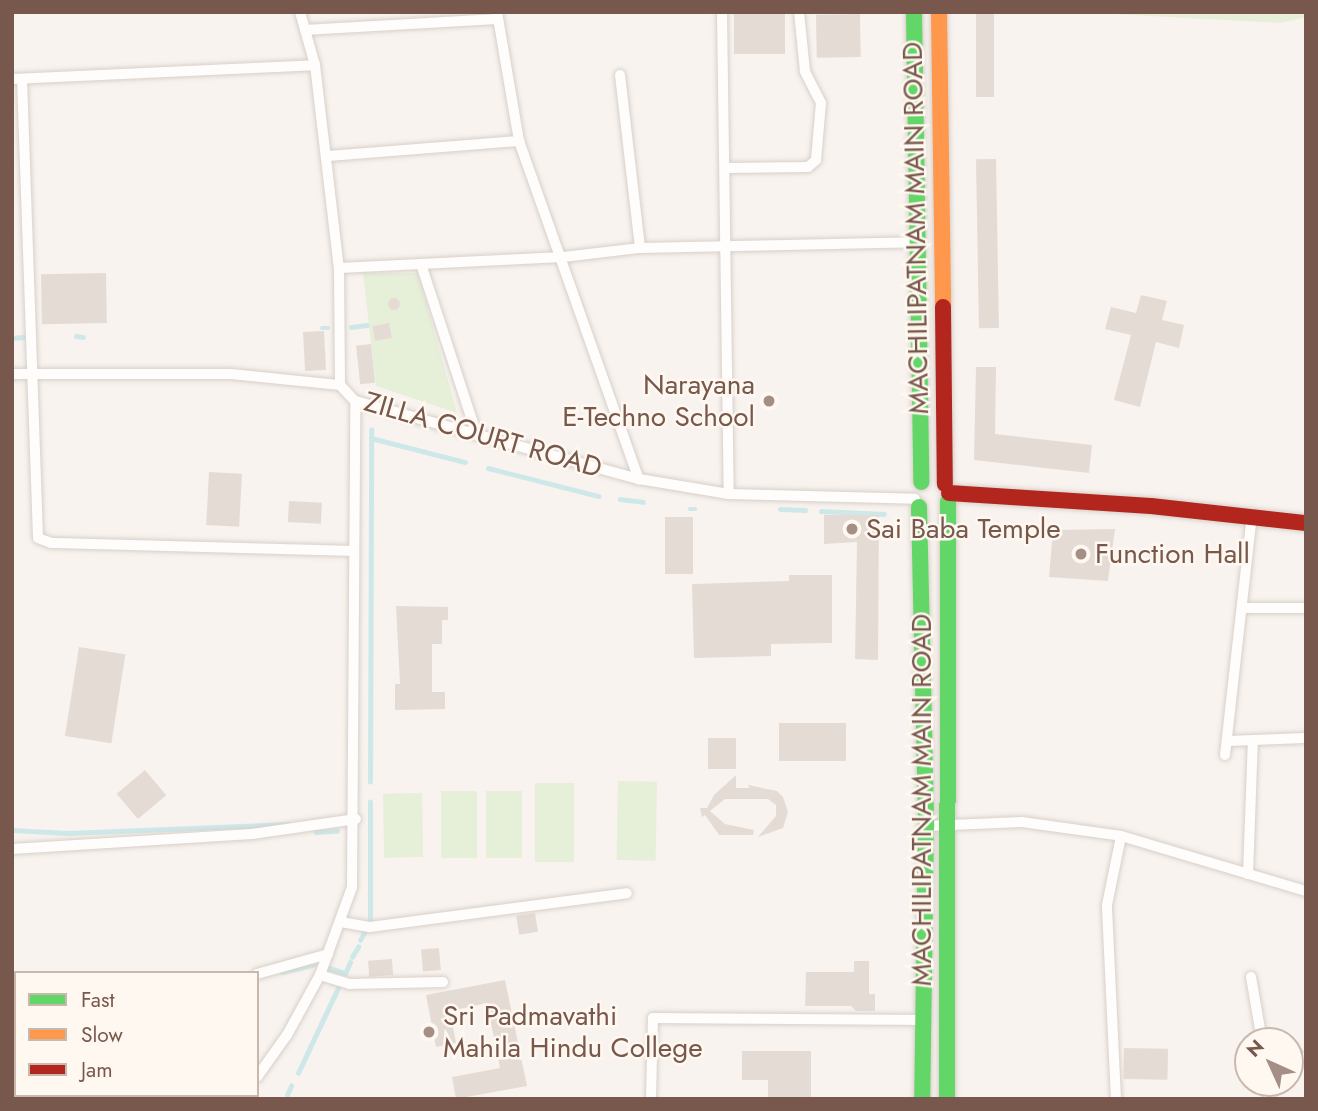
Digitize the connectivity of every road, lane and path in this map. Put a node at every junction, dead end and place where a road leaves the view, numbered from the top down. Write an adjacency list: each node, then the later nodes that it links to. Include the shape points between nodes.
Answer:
1 (300, 12): 7 (street)
2 (722, 12): 13 (street)
3 (799, 12): 13 (street, via 805,71 821,103 816,160 808,167)
4 (914, 12): 14 (main road, MACHILIPATNAM MAIN ROAD)
5 (939, 12): 27 (main road, MACHILIPATNAM MAIN ROAD)
6 (497, 15): 7 (street); 11 (street)
7 (305, 30): 8 (street)
8 (315, 65): 10 (street); 12 (street)
9 (620, 75): 16 (street)
10 (17, 79): 21 (street)
11 (519, 141): 12 (street); 17 (street)
12 (327, 156): 19 (street)
13 (727, 168): 15 (street)
14 (917, 242): 15 (street); 26 (main road, MACHILIPATNAM MAIN ROAD)
15 (729, 246): 16 (street); 28 (street)
16 (640, 248): 17 (street)
17 (563, 257): 18 (street); 25 (street)
18 (421, 264): 19 (street); 24 (street)
19 (339, 268): 22 (street)
20 (12, 374): 21 (street, ZILLA COURT ROAD)
21 (36, 374): 22 (street, ZILLA COURT ROAD, via 231,374); 32 (street, via 35,531 44,542)
22 (340, 386): 23 (street, ZILLA COURT ROAD)
23 (355, 401): 24 (street, ZILLA COURT ROAD); 32 (street)
24 (477, 435): 25 (street, ZILLA COURT ROAD)
25 (639, 479): 28 (street, ZILLA COURT ROAD)
26 (921, 482): 27 (main road, via 938,479); 29 (main road, MACHILIPATNAM MAIN ROAD)
27 (948, 493): 29 (main road, via 935,513); 30 (main road); 40 (main road, MACHILIPATNAM MAIN ROAD)
28 (729, 494): 29 (street, ZILLA COURT ROAD)
29 (917, 503): 41 (main road, MACHILIPATNAM MAIN ROAD)
30 (1252, 514): 31 (main road); 33 (street)
31 (1306, 523)
32 (351, 551): 39 (street)
33 (1244, 608): 34 (street); 37 (street)
34 (1306, 608)
35 (1306, 738): 36 (street)
36 (1253, 740): 37 (street); 44 (street)
37 (1227, 741): 38 (street)
38 (1225, 755)
39 (356, 819): 43 (street, via 252,834); 47 (street, via 352,887)
40 (949, 825): 41 (street); 42 (street, via 1023,821); 58 (main road, MACHILIPATNAM MAIN ROAD)
41 (926, 826): 53 (main road, MACHILIPATNAM MAIN ROAD)
42 (1121, 836): 44 (street); 59 (street, via 1107,905)
43 (12, 849)
44 (1248, 874): 45 (street)
45 (1306, 891)
46 (627, 893): 47 (street, via 370,927)
47 (341, 922): 48 (street)
48 (328, 954): 49 (street); 50 (street)
49 (259, 973)
50 (320, 975): 52 (street, via 349,984); 55 (street)
51 (1251, 978): 54 (street)
52 (443, 982)
53 (923, 1020): 56 (street, via 653,1018); 57 (main road, MACHILIPATNAM MAIN ROAD)
54 (1260, 1027)
55 (259, 1074)
56 (651, 1099)
57 (922, 1099)
58 (947, 1099)
59 (1116, 1099)

